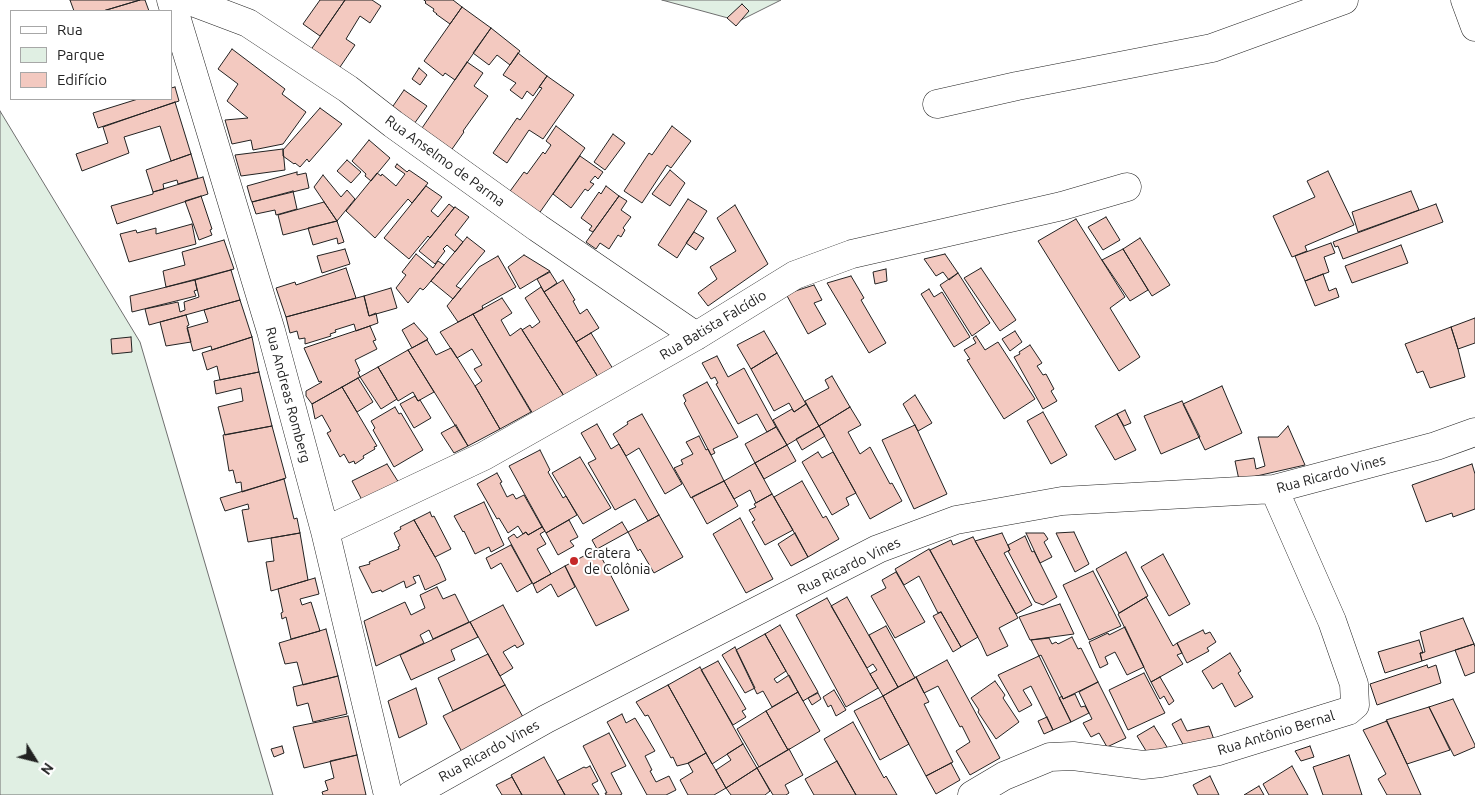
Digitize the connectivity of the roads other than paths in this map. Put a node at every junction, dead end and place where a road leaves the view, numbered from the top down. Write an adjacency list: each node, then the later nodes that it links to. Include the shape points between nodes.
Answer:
1 (171, 0): 11 (street, Rua Andreas Romberg, via 271,332)
2 (187, 0): 8 (street, Rua Anselmo de Parma, via 248,23 339,83 538,228)
3 (1344, 0): 6 (street, via 1212,48)
4 (1465, 0): 5 (street)
5 (1475, 27)
6 (937, 104)
7 (1126, 187): 8 (street, Rua Batista Falcídio, via 1062,206 852,254 795,275)
8 (696, 336): 11 (street, Rua Batista Falcídio, via 484,456)
9 (1475, 432): 10 (street, Rua Ricardo Vines, via 1436,446)
10 (1274, 489): 13 (street, Rua Ricardo Vines, via 1062,501 956,520 878,549 546,719); 14 (street, Rua Antônio Bernal, via 1332,621 1354,684 1356,705 1348,711 1219,751 1162,763 1143,765 1073,756 1050,757 1004,776)
11 (325, 531): 12 (street, Rua Andreas Romberg)
12 (388, 795)
13 (411, 795)
14 (972, 795)

